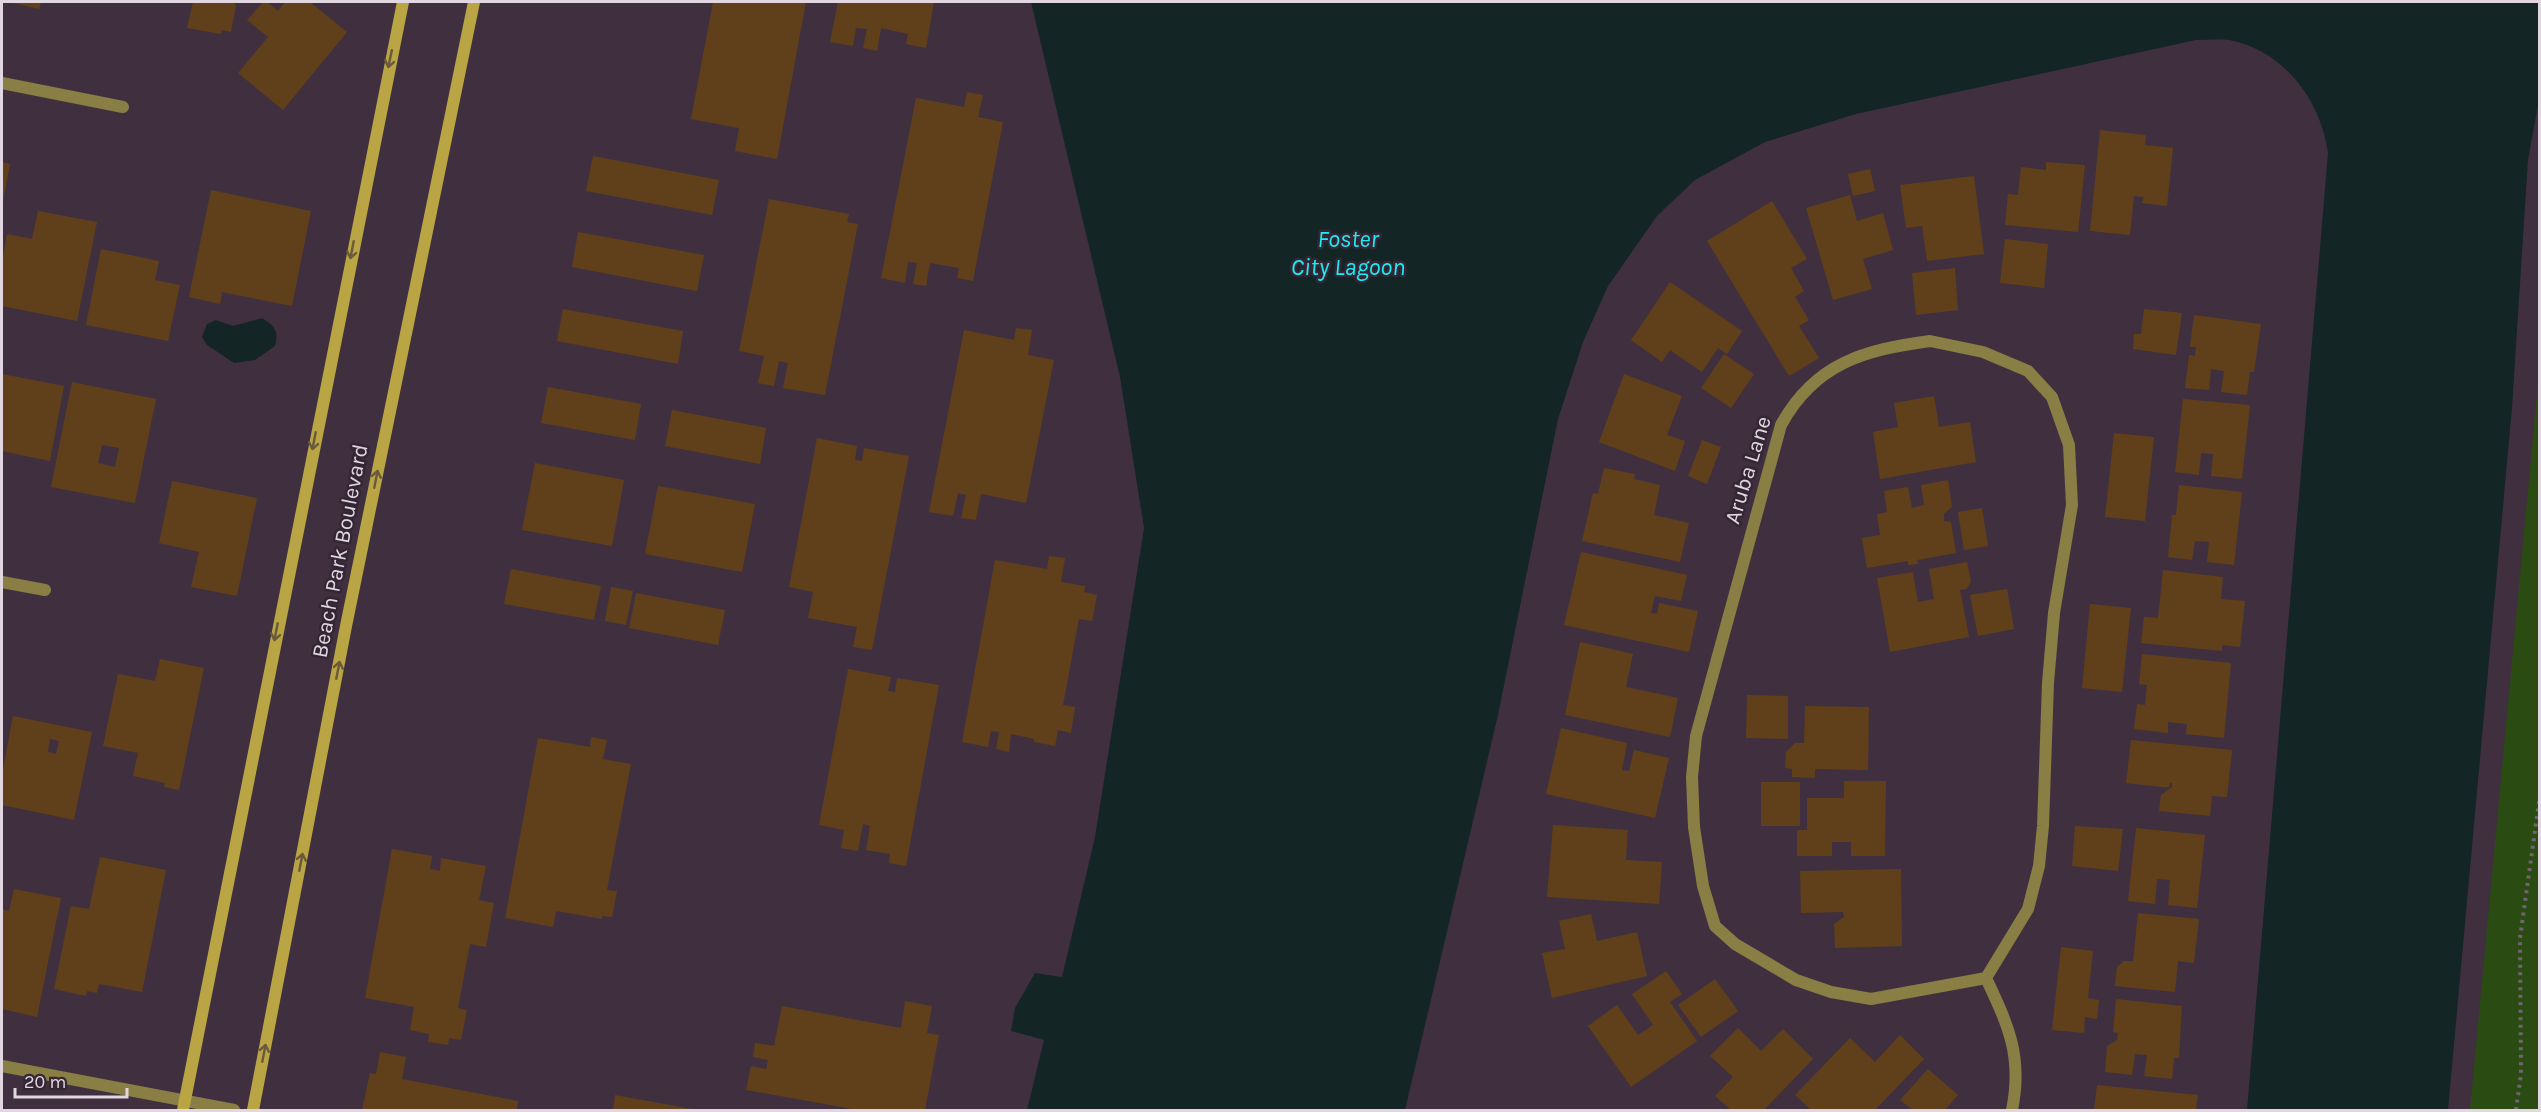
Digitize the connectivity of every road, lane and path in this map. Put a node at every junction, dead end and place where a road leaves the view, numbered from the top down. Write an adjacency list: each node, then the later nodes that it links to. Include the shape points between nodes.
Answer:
1 (403, 2): 10 (main road, Beach Park Boulevard, one-way to 10)
2 (474, 2): 12 (main road, Beach Park Boulevard, one-way to 2)
3 (2, 83): 4 (street)
4 (123, 107)
5 (2, 582): 6 (street)
6 (45, 590)
7 (2540, 795): 14 (path, via 2520,938 2521,1074)
8 (1986, 978): 8 (street, Aruba Lane, via 2028,909 2039,866 2054,613 2072,505 2069,445 2052,397 2028,371 1983,352 1929,341 1881,348 1839,363 1805,390 1781,424 1703,702 1692,777 1694,827 1703,886 1715,926 1735,944 1796,980 1831,992 1871,999); 13 (street, via 2010,1029 2015,1064)
9 (2, 1066): 10 (street)
10 (184, 1106): 11 (street)
11 (234, 1110)
12 (253, 1110)
13 (2012, 1110)
14 (2516, 1110)

